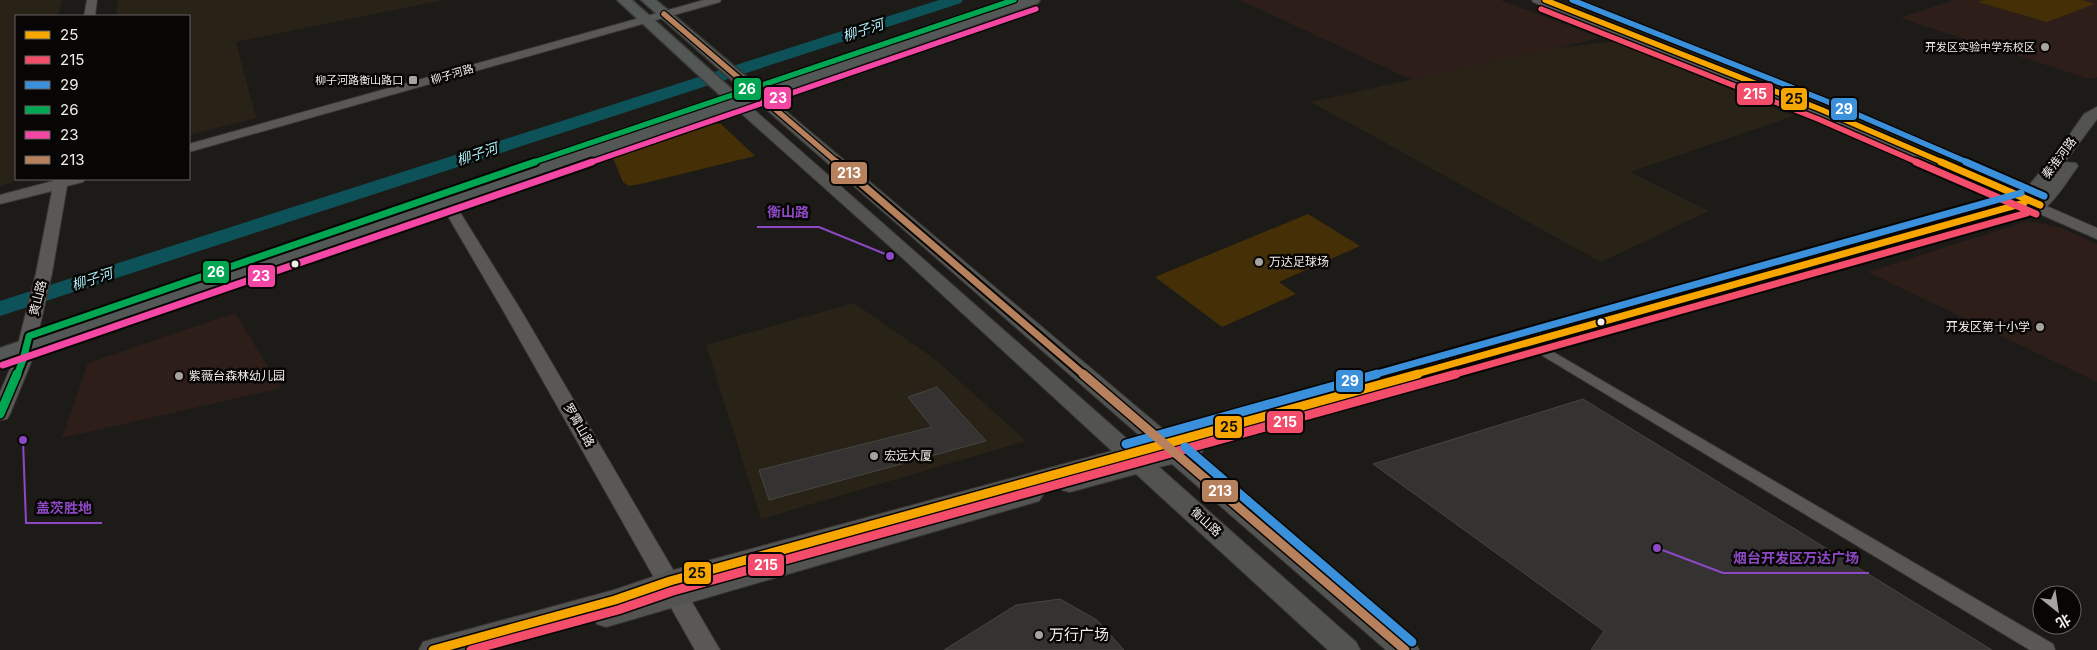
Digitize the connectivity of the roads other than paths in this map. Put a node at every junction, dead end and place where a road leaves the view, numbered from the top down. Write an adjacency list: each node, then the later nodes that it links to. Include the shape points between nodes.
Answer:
1 (92, 0): 10 (street)
2 (624, 0): 11 (main road)
3 (648, 0): 9 (main road)
4 (716, 0): 9 (street, 柳子河路)
5 (1014, 0): 12 (main road)
6 (1033, 0): 12 (main road)
7 (1537, 0): 19 (street, via 1817,112)
8 (1546, 0): 19 (street, via 1822,110)
9 (664, 14): 11 (street, 柳子河路); 12 (main road, via 723,64)
10 (90, 15)
11 (646, 20): 12 (main road, via 704,71); 15 (street, 柳子河路)
12 (740, 92): 18 (main road); 22 (main road); 27 (main road); 28 (main road, 衡山路, via 895,242)
13 (2097, 112): 19 (main road, 秦淮河路, via 2089,117)
14 (2097, 126): 19 (main road, 秦淮河路, via 2086,145)
15 (190, 148)
16 (60, 181): 17 (street); 22 (street, 黄山路)
17 (0, 200)
18 (446, 201): 22 (main road); 29 (street, 罗霄山路)
19 (2032, 204): 20 (street); 21 (street); 24 (main road); 27 (main road)
20 (2097, 229)
21 (2097, 234)
22 (29, 335): 23 (main road); 25 (main road); 26 (street, 黄山路, via 23,360)
23 (0, 346)
24 (1543, 350): 27 (main road); 35 (street)
25 (0, 356)
26 (0, 414)
27 (1171, 449): 28 (main road); 34 (main road)
28 (1135, 460): 29 (main road, via 1080,481); 33 (main road, 衡山路)
29 (673, 588): 30 (main road, via 615,600); 31 (main road); 32 (street, 罗霄山路)
30 (432, 650)
31 (484, 650)
32 (708, 650)
33 (1346, 650)
34 (1406, 650)
35 (2046, 650)

